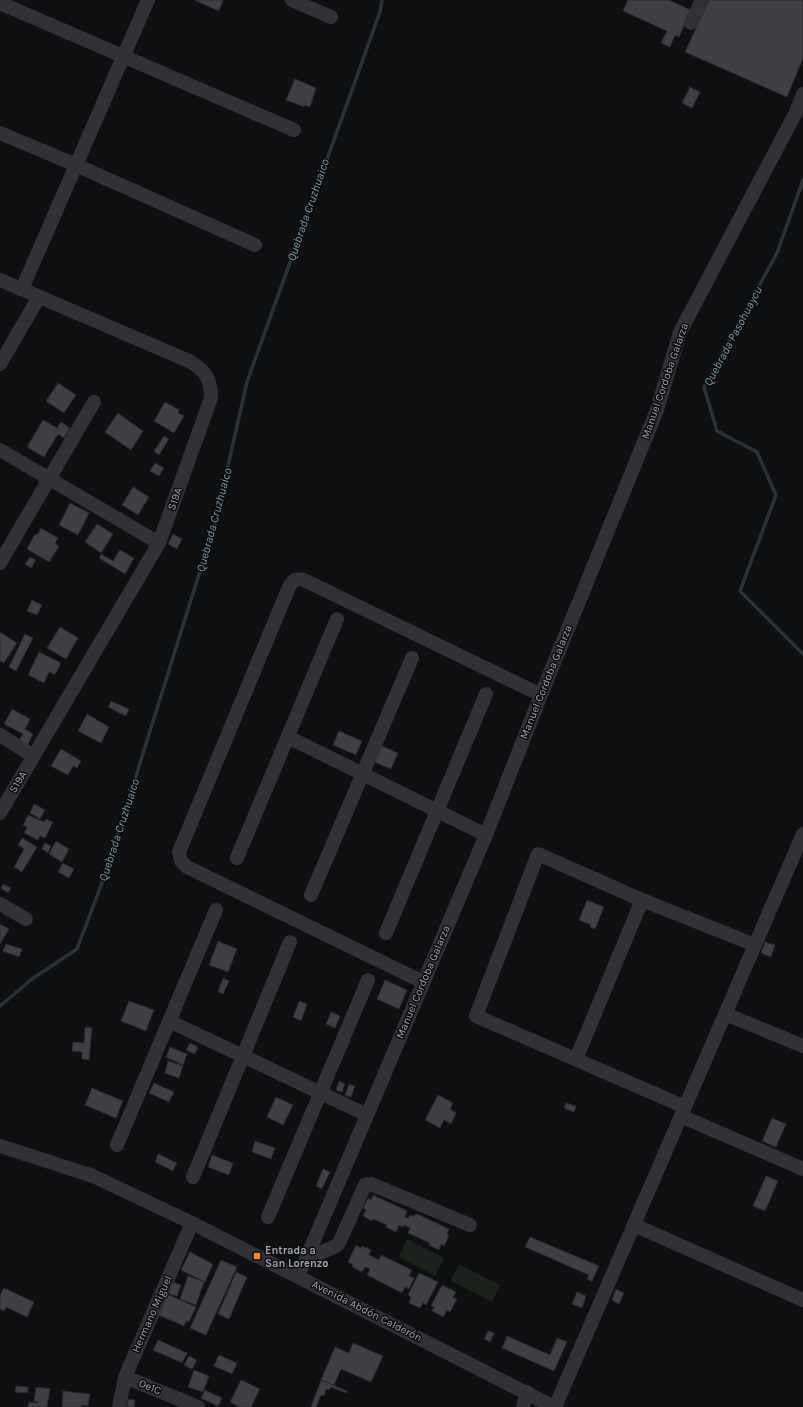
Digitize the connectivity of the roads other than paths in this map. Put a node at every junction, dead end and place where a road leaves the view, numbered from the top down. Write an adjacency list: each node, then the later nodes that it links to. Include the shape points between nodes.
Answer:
1 (148, 0): 7 (street)
2 (292, 0): 5 (street)
3 (702, 0): 6 (street)
4 (0, 3): 7 (street)
5 (331, 17)
6 (692, 23)
7 (123, 56): 9 (street); 11 (street)
8 (803, 94): 25 (street, Manuel Cordoba Galarza, via 795,114 680,332 657,410)
9 (294, 130)
10 (0, 133): 11 (street)
11 (76, 165): 12 (street); 14 (street)
12 (255, 245)
13 (0, 280): 14 (street, S19A)
14 (22, 289): 15 (street, S19A)
15 (39, 297): 16 (street); 20 (street, S19A, via 189,361 207,376 212,398)
16 (0, 364)
17 (94, 402): 19 (street)
18 (0, 450): 19 (street)
19 (49, 479): 20 (street); 21 (street)
20 (159, 543): 28 (street, S19A)
21 (0, 563)
22 (337, 618): 27 (street)
23 (412, 658): 29 (street)
24 (486, 694): 30 (street)
25 (541, 695): 33 (street, Manuel Cordoba Galarza); 44 (street, via 304,580 295,579 289,587 182,845 180,857 188,867)
26 (0, 735): 28 (street)
27 (288, 737): 29 (street); 34 (street)
28 (33, 756): 31 (street, S19A)
29 (363, 774): 30 (street); 35 (street)
30 (437, 811): 33 (street); 40 (street)
31 (0, 813)
32 (803, 834): 42 (street)
33 (486, 835): 44 (street, Manuel Cordoba Galarza)
34 (237, 858)
35 (311, 895)
36 (642, 900): 42 (street); 49 (street); 49 (street, via 538,854 476,1016)
37 (0, 904): 39 (street)
38 (216, 910): 46 (street)
39 (26, 919)
40 (386, 933)
41 (290, 942): 48 (street)
42 (755, 945): 45 (street)
43 (368, 980): 50 (street)
44 (423, 982): 52 (street, Manuel Cordoba Galarza)
45 (725, 1014): 47 (street); 51 (street)
46 (169, 1021): 48 (street); 53 (street)
47 (803, 1046)
48 (243, 1056): 50 (street); 56 (street)
49 (576, 1059): 51 (street)
50 (320, 1092): 52 (street); 57 (street)
51 (683, 1112): 55 (street); 60 (street)
52 (367, 1115): 61 (street, Manuel Cordoba Galarza)
53 (117, 1145)
54 (0, 1146): 58 (street, Avenida Abdón Calderón, via 93,1176)
55 (803, 1169)
56 (193, 1177)
57 (268, 1217)
58 (192, 1223): 62 (street, Avenida Abdón Calderón); 64 (street, Hermano Miguel)
59 (470, 1225): 61 (street, via 371,1184 365,1185 339,1243)
60 (634, 1225): 63 (street); 69 (street)
61 (306, 1259): 62 (street, Manuel Cordoba Galarza)
62 (298, 1276): 65 (street, Avenida Abdón Calderón)
63 (803, 1300)
64 (125, 1377): 66 (street, Hermano Miguel); 67 (street, Oe1C)
65 (527, 1392): 68 (street); 69 (street, Avenida Abdón Calderón)
66 (119, 1407)
67 (198, 1407)
68 (523, 1407)
69 (555, 1407)

